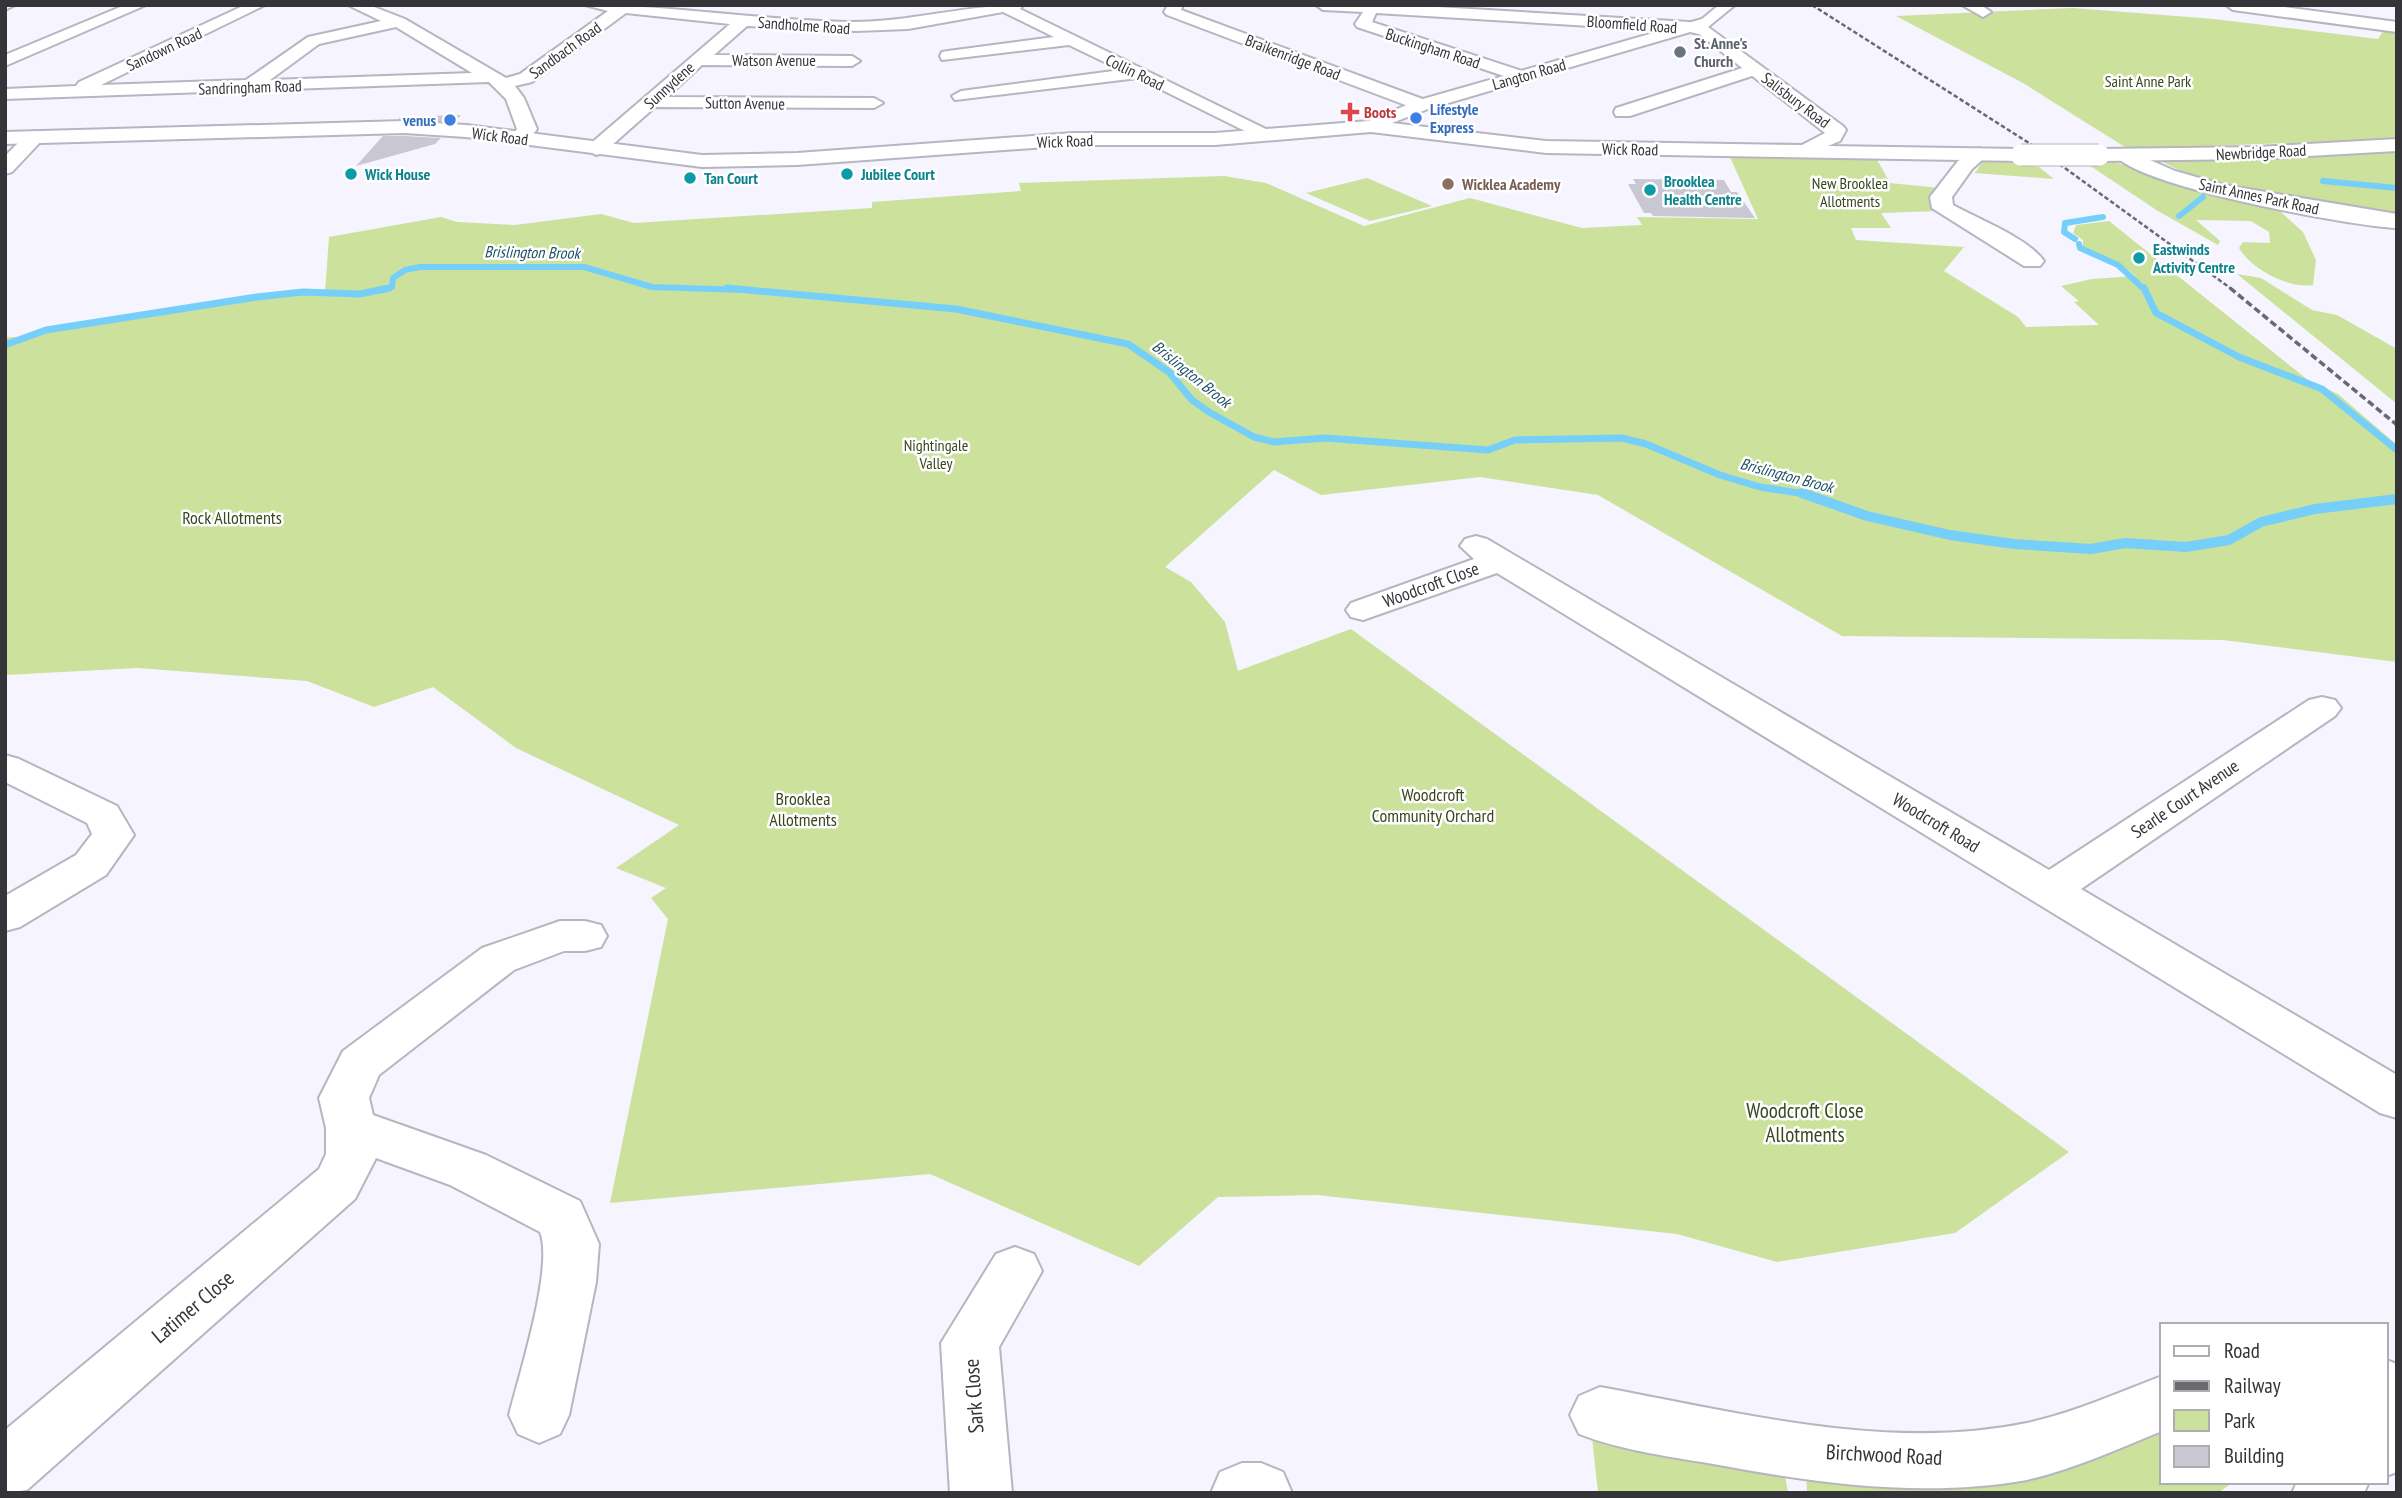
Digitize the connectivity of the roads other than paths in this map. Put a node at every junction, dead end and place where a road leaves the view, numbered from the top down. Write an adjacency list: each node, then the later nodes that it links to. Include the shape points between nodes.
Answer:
1 (139, 5): 20 (street)
2 (258, 5): 27 (street, Sandown Road)
3 (355, 5): 14 (street)
4 (592, 5): 10 (street, Sandholme Road)
5 (1176, 5): 32 (street, Braikenridge Road, via 1172,12)
6 (1323, 5): 11 (street, Bloomfield Road)
7 (1728, 5): 15 (street, Langton Road, via 1716,18)
8 (2233, 5): 16 (street)
9 (1011, 7): 13 (street, Sandholme Road, via 938,21 854,29); 17 (street, Collin Road)
10 (623, 8): 13 (street, Sandholme Road); 25 (street, Sandbach Road, via 526,78)
11 (1373, 8): 12 (street, Bloomfield Road); 24 (street, Buckingham Road, via 1363,24)
12 (1500, 10): 15 (street, Bloomfield Road)
13 (743, 21): 19 (street, Sunnydene)
14 (399, 22): 25 (street); 26 (street, via 314,40)
15 (1689, 27): 22 (street, Salisbury Road, via 1705,31); 24 (street, Langton Road)
16 (2397, 27)
17 (1070, 40): 18 (street); 23 (street, Collin Road)
18 (947, 55)
19 (697, 60): 21 (street, Watson Avenue); 30 (street, Sunnydene)
20 (5, 61)
21 (852, 62)
22 (1755, 69): 33 (street); 41 (street, Salisbury Road, via 1836,130 1833,137 1811,146)
23 (1139, 73): 29 (street); 35 (street, Collin Road)
24 (1522, 76): 32 (street, Langton Road)
25 (500, 80): 26 (street, Sandringham Road); 38 (street, via 515,98 527,129)
26 (248, 87): 27 (street, Sandringham Road)
27 (70, 93): 28 (street, Sandringham Road)
28 (5, 94)
29 (961, 96)
30 (651, 102): 31 (street, Sutton Avenue); 40 (street, Sunnydene)
31 (874, 103)
32 (1422, 106): 34 (street, Langton Road, via 1384,117)
33 (1623, 112)
34 (1371, 126): 35 (street, Wick Road); 41 (street, Wick Road, via 1546,147)
35 (1266, 134): 40 (street, Wick Road, via 1183,140 1073,139 748,161 702,161)
36 (34, 137): 37 (street, Wick Road); 38 (street, Wick Road, via 373,126); 44 (street)
37 (5, 138)
38 (520, 138): 40 (street, Wick Road)
39 (2397, 145): 43 (street, Newbridge Road)
40 (596, 149)
41 (1812, 152): 42 (street, Wick Road)
42 (1979, 155): 43 (street, Wick Road, bridge); 46 (street, via 1941,197 1943,208)
43 (2125, 155): 45 (street, Saint Annes Park Road, via 2140,166 2174,177)
44 (5, 168)
45 (2395, 223)
46 (2032, 261)
47 (1487, 554): 48 (street, Woodcroft Close); 51 (street, Woodcroft Road)
48 (1363, 610)
49 (2322, 708): 51 (street, Searle Court Avenue)
50 (5, 766): 52 (street, via 103,815 113,835 91,865)
51 (2049, 890): 54 (street, Woodcroft Road)
52 (5, 916)
53 (585, 936): 55 (street, Latimer Close, via 559,936 498,958 385,1042 360,1064 344,1098)
54 (2397, 1099)
55 (351, 1128): 58 (street, via 468,1170 561,1217 572,1244 568,1282); 60 (street, Latimer Close, via 352,1154 337,1184)
56 (1015, 1271): 61 (street, Sark Close, via 970,1343)
57 (2160, 1404): 59 (street, Birchwood Road, via 2077,1437 2006,1456 1915,1460 1796,1449)
58 (538, 1415)
59 (1600, 1415)
60 (8, 1461)
61 (981, 1493)
62 (1242, 1493): 63 (street)
63 (1261, 1493)

